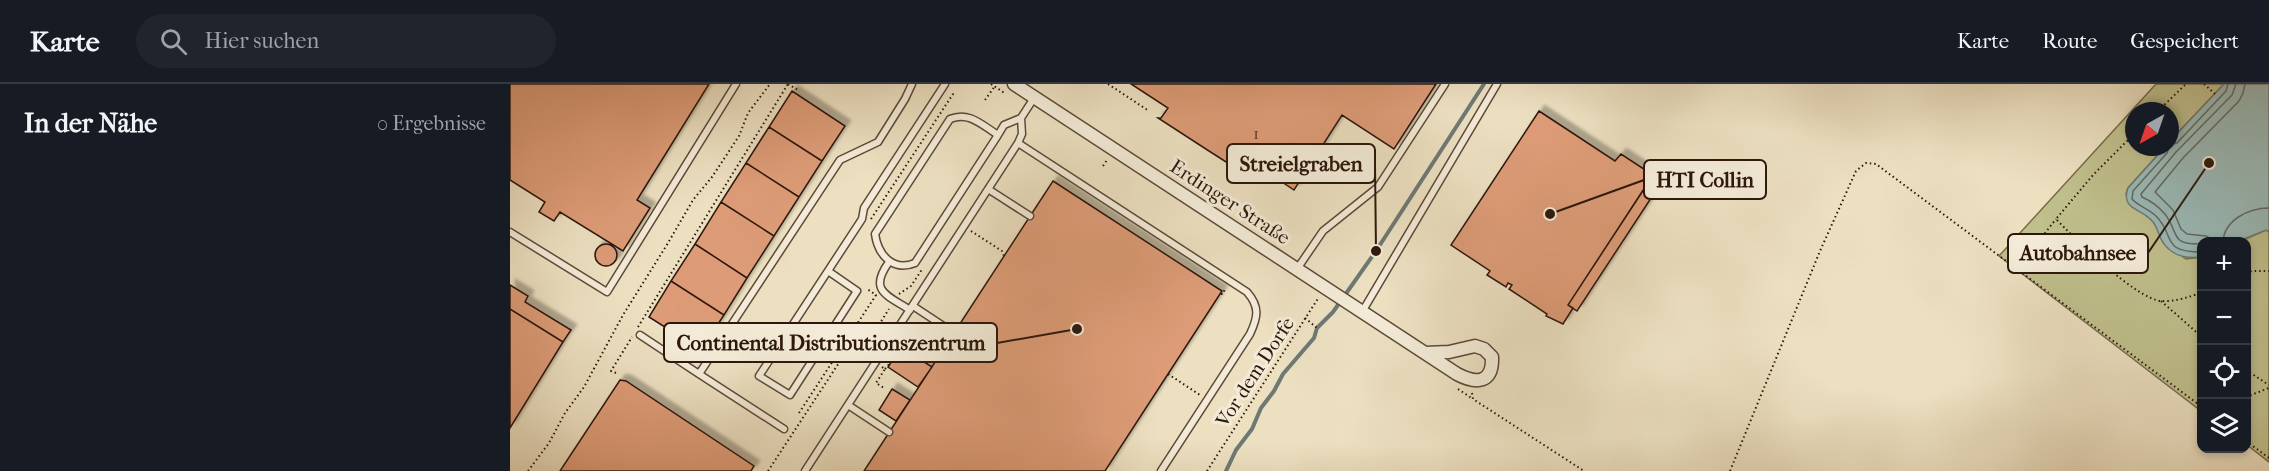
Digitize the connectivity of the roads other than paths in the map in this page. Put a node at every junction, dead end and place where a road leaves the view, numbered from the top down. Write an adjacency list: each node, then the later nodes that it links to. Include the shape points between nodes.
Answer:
1 (736, 84): 13 (lane, via 607,292)
2 (912, 84): 22 (lane, via 878,142 840,160)
3 (945, 84): 16 (lane, via 864,207 862,219)
4 (1445, 84): 15 (lane, via 1378,187 1323,231)
5 (1497, 84): 18 (lane)
6 (1020, 86): 7 (street, Erdinger Straße)
7 (1035, 98): 8 (lane); 15 (street, Erdinger Straße)
8 (1021, 118): 9 (lane, via 1004,125); 10 (lane)
9 (998, 135): 14 (lane, via 915,263 906,266); 14 (lane, via 969,116 950,119 875,234)
10 (1018, 143): 11 (lane); 27 (lane, via 1247,292 1255,301 1258,311 1250,334)
11 (988, 189): 12 (lane); 17 (lane)
12 (1030, 216)
13 (510, 232)
14 (888, 262): 17 (lane, via 880,274 882,291)
15 (1297, 269): 18 (street, Erdinger Straße)
16 (828, 271): 16 (lane, via 759,376 790,395 858,291)
17 (911, 308): 19 (lane); 23 (lane)
18 (1362, 312): 21 (street, Erdinger Straße)
19 (954, 333)
20 (640, 335): 22 (lane)
21 (1425, 353): 21 (street, Erdinger Straße, via 1475,346 1492,357 1492,366 1482,380 1471,381)
22 (699, 374): 24 (lane)
23 (848, 405): 25 (lane); 26 (lane)
24 (784, 429)
25 (889, 432)
26 (805, 471)
27 (1161, 471)

